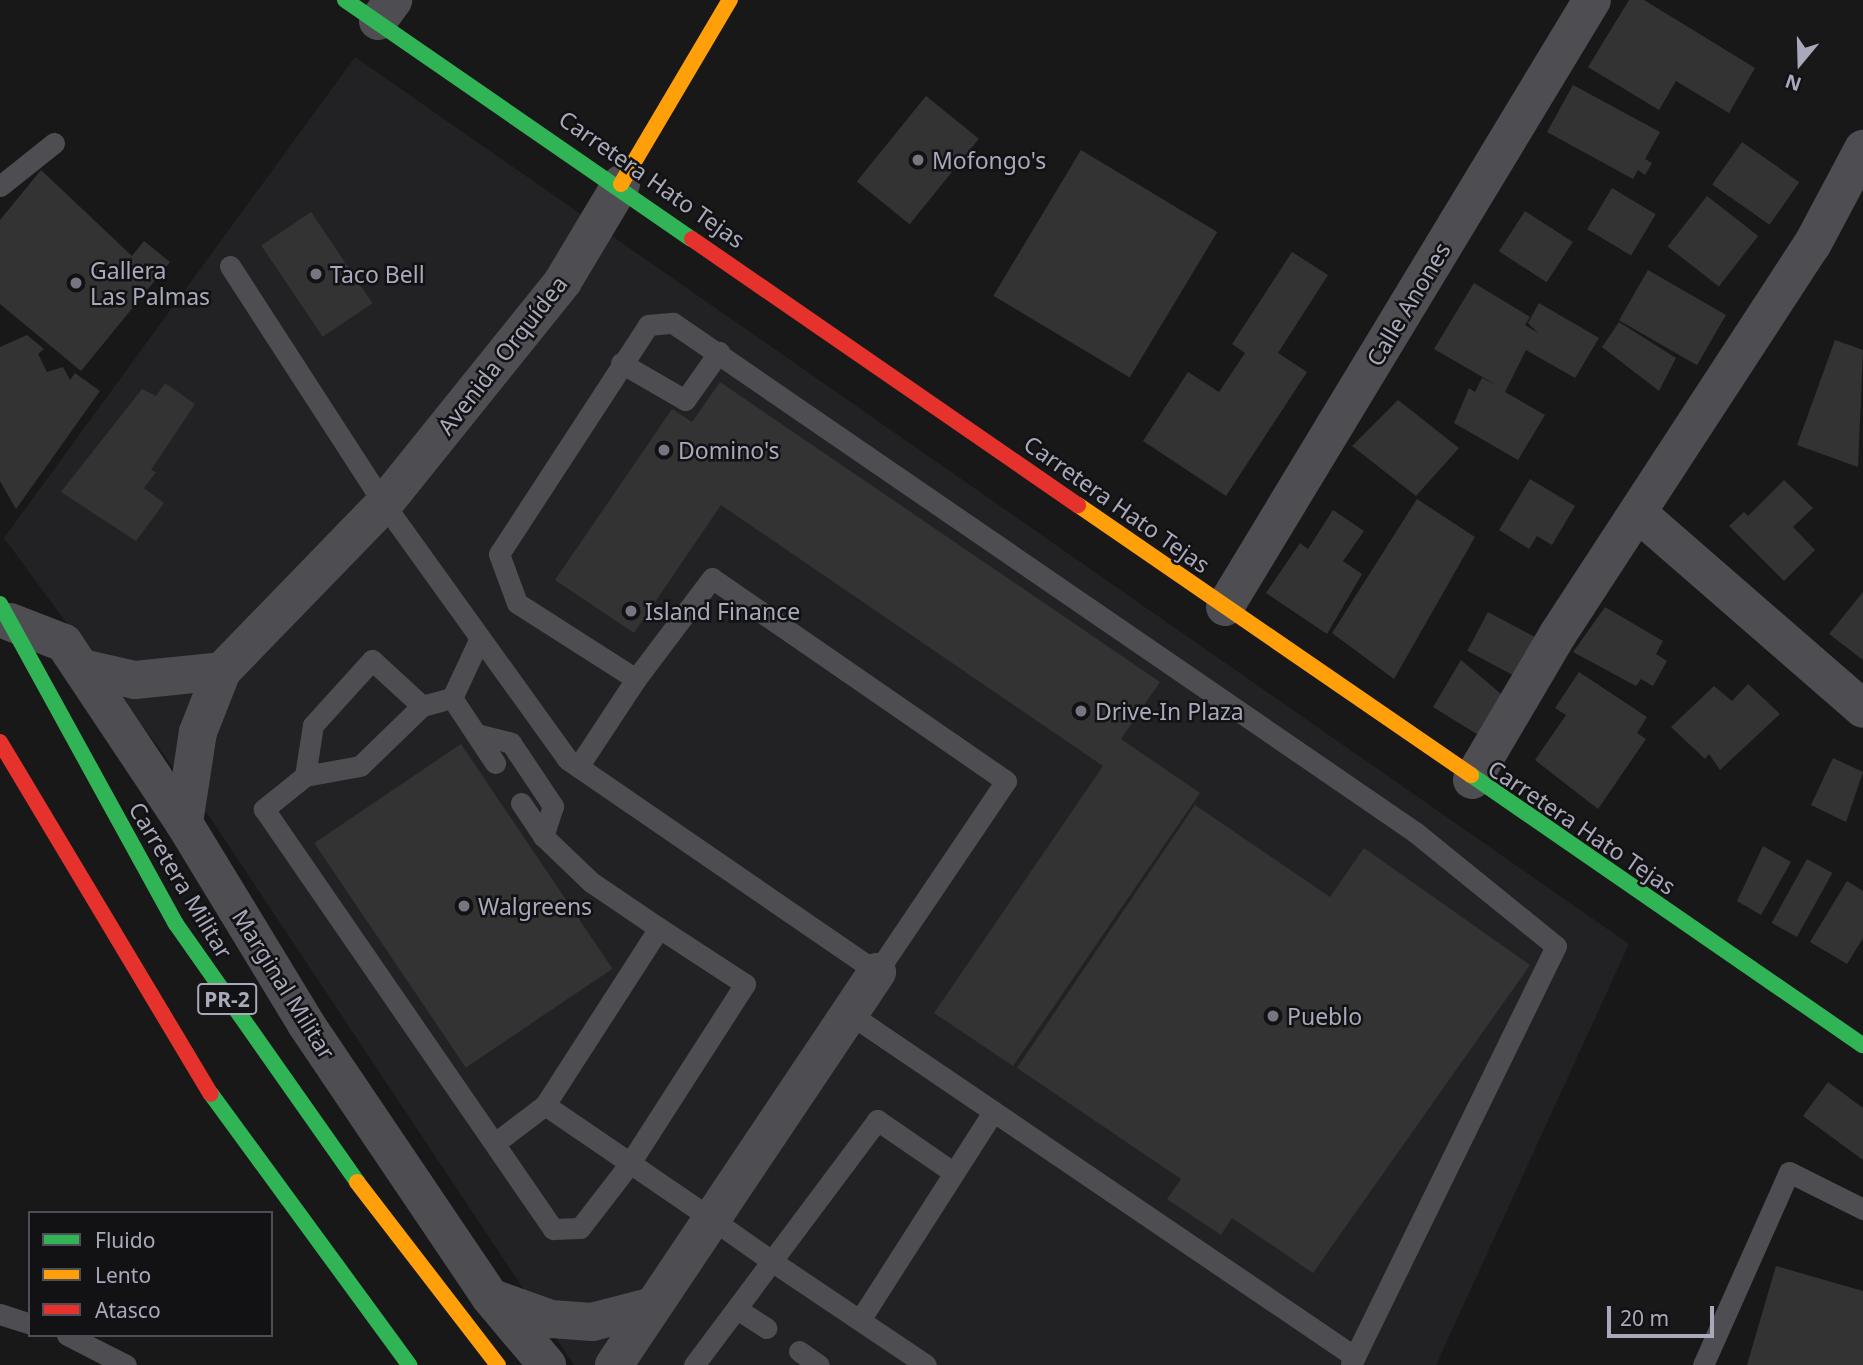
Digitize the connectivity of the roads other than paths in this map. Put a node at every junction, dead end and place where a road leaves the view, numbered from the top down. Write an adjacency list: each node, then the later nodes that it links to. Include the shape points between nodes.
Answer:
1 (345, 0): 4 (street, Carretera Hato Tejas)
2 (730, 0): 7 (street, Avenida Orquídea)
3 (1592, 0): 14 (street, Calle Anones)
4 (385, 10): 7 (street, Carretera Hato Tejas)
5 (54, 143): 8 (lane)
6 (1863, 149): 13 (street, via 1812,245)
7 (621, 184): 12 (street, Avenida Orquídea, via 563,281); 14 (street, Carretera Hato Tejas)
8 (0, 186)
9 (230, 266): 12 (lane)
10 (719, 352): 11 (lane, via 673,323 648,325); 11 (lane, via 685,400); 53 (lane, via 1415,832 1556,946)
11 (621, 363): 19 (lane, via 499,554 517,603)
12 (384, 504): 16 (lane); 18 (street, Avenida Orquídea)
13 (1639, 514): 22 (street); 28 (street)
14 (1225, 607): 28 (street, Carretera Hato Tejas)
15 (5, 613): 17 (street, Marginal Militar, via 64,643); 56 (street, Carretera Militar / PR-2, via 176,924 401,1244)
16 (480, 638): 20 (lane); 26 (lane)
17 (82, 668): 18 (street, via 135,680); 30 (street, Marginal Militar)
18 (222, 671): 30 (street, via 198,732)
19 (636, 679): 26 (lane); 33 (lane, via 712,578 1006,781)
20 (452, 698): 21 (lane); 23 (lane)
21 (422, 706): 27 (lane, via 360,766); 27 (lane, via 372,660 313,724)
22 (1863, 709)
23 (476, 734): 25 (lane); 31 (lane, via 511,743 553,806)
24 (0, 742): 55 (street, PR-2, via 115,943 219,1106)
25 (495, 763)
26 (578, 767): 33 (lane)
27 (305, 776): 38 (lane, via 264,809)
28 (1472, 780): 35 (street, Carretera Hato Tejas)
29 (522, 803): 31 (lane)
30 (184, 823): 44 (street, Marginal Militar, via 306,1024)
31 (543, 836): 32 (lane, via 591,883)
32 (659, 928): 36 (lane); 39 (lane, via 745,984)
33 (877, 972): 34 (street)
34 (847, 1012): 37 (lane); 42 (street)
35 (1863, 1045)
36 (545, 1105): 38 (lane); 39 (lane)
37 (993, 1112): 40 (lane); 53 (lane)
38 (495, 1143): 39 (lane, via 553,1228 580,1228)
39 (630, 1163): 42 (lane)
40 (954, 1173): 43 (lane, via 877,1120); 48 (lane)
41 (1863, 1209): 62 (lane, via 1789,1172)
42 (709, 1217): 43 (lane); 45 (street)
43 (773, 1262): 46 (lane); 48 (lane)
44 (490, 1297): 45 (street, via 551,1319 592,1322); 57 (street, Marginal Militar)
45 (653, 1306): 58 (street)
46 (737, 1309): 50 (lane); 59 (lane)
47 (0, 1314): 49 (lane)
48 (860, 1320): 61 (lane)
49 (28, 1323)
50 (766, 1328)
51 (70, 1337): 54 (lane)
52 (799, 1351): 60 (lane)
53 (1353, 1361)
54 (127, 1365)
55 (409, 1365)
56 (498, 1365)
57 (547, 1365)
58 (614, 1365)
59 (694, 1365)
60 (819, 1365)
61 (926, 1365)
62 (1703, 1365)

